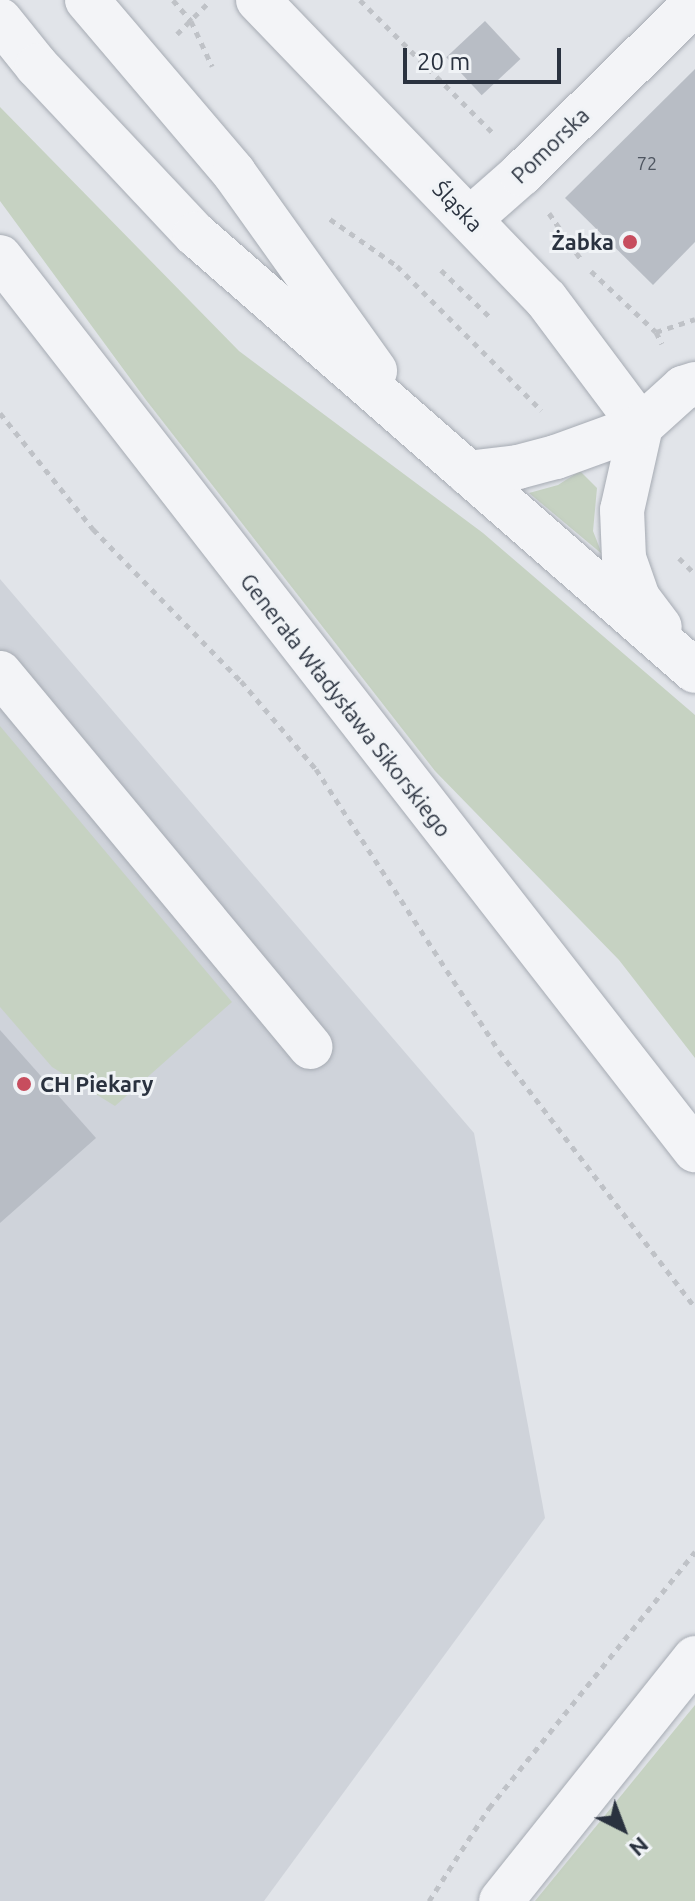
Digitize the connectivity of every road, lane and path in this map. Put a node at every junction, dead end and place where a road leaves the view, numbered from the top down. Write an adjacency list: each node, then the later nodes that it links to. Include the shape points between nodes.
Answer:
1 (87, 0): 21 (street, via 234,173)
2 (173, 0): 8 (path)
3 (210, 0): 8 (path)
4 (258, 0): 14 (street, Śląska)
5 (360, 0): 12 (path, via 507,147)
6 (695, 3): 12 (street, Pomorska)
7 (0, 20): 11 (street)
8 (191, 21): 9 (path); 10 (path)
9 (174, 37)
10 (198, 42)
11 (19, 59): 21 (street, via 195,234)
12 (521, 174): 14 (street, Pomorska); 17 (path, via 586,266)
13 (327, 218): 22 (path, via 397,266)
14 (471, 218): 20 (street, Śląska, via 546,299)
15 (0, 257): 27 (street, Generała Władysława Sikorskiego)
16 (695, 319): 17 (path)
17 (656, 332): 18 (path)
18 (689, 386): 20 (street)
19 (0, 413): 28 (path, via 93,529 241,681 316,769 499,1051)
20 (641, 426): 22 (street); 24 (street, via 622,510 624,558 638,598)
21 (416, 428): 23 (street)
22 (576, 449): 23 (street, via 518,467)
23 (468, 473): 24 (street)
24 (694, 671)
25 (0, 673): 26 (street)
26 (311, 1047)
27 (695, 1150)
28 (695, 1307)
29 (695, 1552): 31 (path, via 489,1808)
30 (695, 1658): 32 (street)
31 (429, 1901)
32 (501, 1901)

